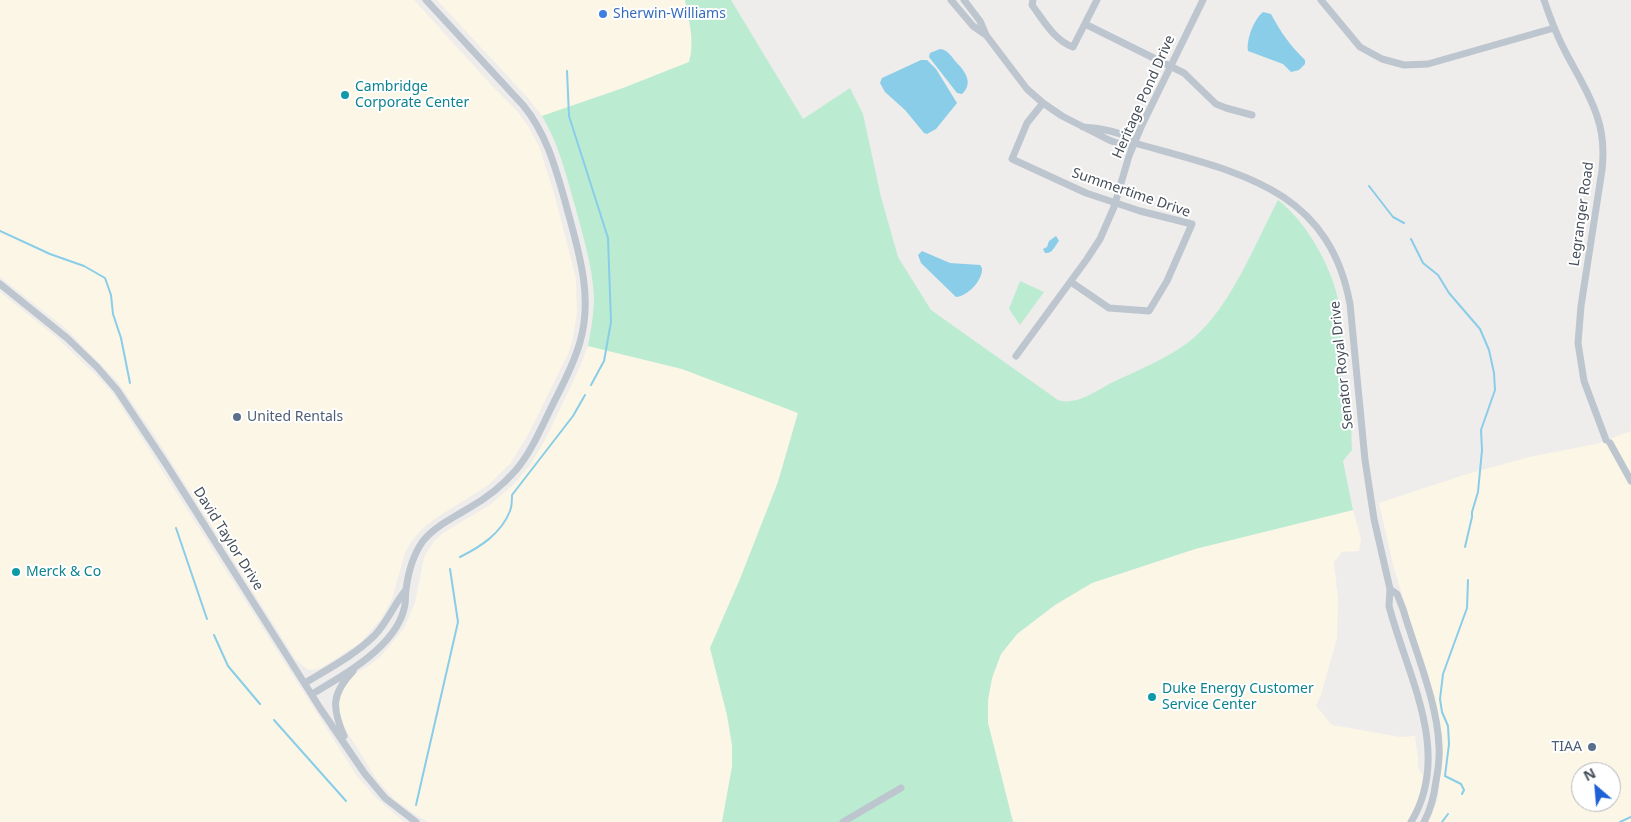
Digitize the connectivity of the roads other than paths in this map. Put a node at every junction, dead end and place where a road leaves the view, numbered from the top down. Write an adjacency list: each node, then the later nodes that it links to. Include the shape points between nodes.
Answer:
1 (426, 0): 22 (street, via 523,105 544,136 580,259 586,306 583,331 573,362 524,458 492,493 428,535 414,557)
2 (951, 0): 11 (street, via 973,26)
3 (964, 0): 11 (street)
4 (1033, 0): 9 (street, via 1032,5 1059,40 1066,44 1074,47)
5 (1097, 0): 9 (street)
6 (1203, 0): 12 (street, Heritage Pond Drive)
7 (1321, 0): 10 (street, via 1360,47 1404,66 1428,64)
8 (1544, 0): 10 (street, Legranger Road)
9 (1085, 24): 12 (street)
10 (1554, 28): 20 (street, Legranger Road, via 1598,116 1603,151 1581,301 1580,367 1608,441)
11 (986, 35): 13 (street, Senator Royal Drive, via 1027,89)
12 (1170, 66): 14 (street, via 1190,76 1216,104); 15 (street, Heritage Pond Drive)
13 (1043, 103): 15 (street, Senator Royal Drive, via 1084,126 1125,136); 16 (street, Summertime Drive, via 1027,122 1012,159)
14 (1252, 115)
15 (1135, 143): 16 (street, Heritage Pond Drive); 21 (street, Senator Royal Drive, via 1267,186 1301,210 1330,247 1350,304 1366,469)
16 (1116, 203): 17 (street, Heritage Pond Drive, via 1100,239); 17 (street, Summertime Drive, via 1192,224 1160,293 1149,311 1114,309)
17 (1071, 282): 19 (street, Heritage Pond Drive)
18 (0, 284): 24 (street, David Taylor Drive, via 67,338 118,391)
19 (1016, 356)
20 (1631, 481)
21 (1390, 589): 30 (street, Senator Royal Drive, via 1389,606 1420,706 1428,745 1423,795); 31 (street, Senator Royal Drive, via 1399,598 1433,704 1438,732 1434,798)
22 (406, 591): 23 (street, via 405,607 398,624); 24 (street, via 370,639)
23 (368, 657): 25 (street); 26 (street, via 344,681 335,700 337,719)
24 (305, 683): 25 (street, David Taylor Drive)
25 (312, 694): 26 (street, David Taylor Drive)
26 (351, 752): 28 (street, David Taylor Drive, via 385,798)
27 (901, 788): 29 (street)
28 (416, 822)
29 (843, 822)
30 (1411, 822)
31 (1424, 822)

